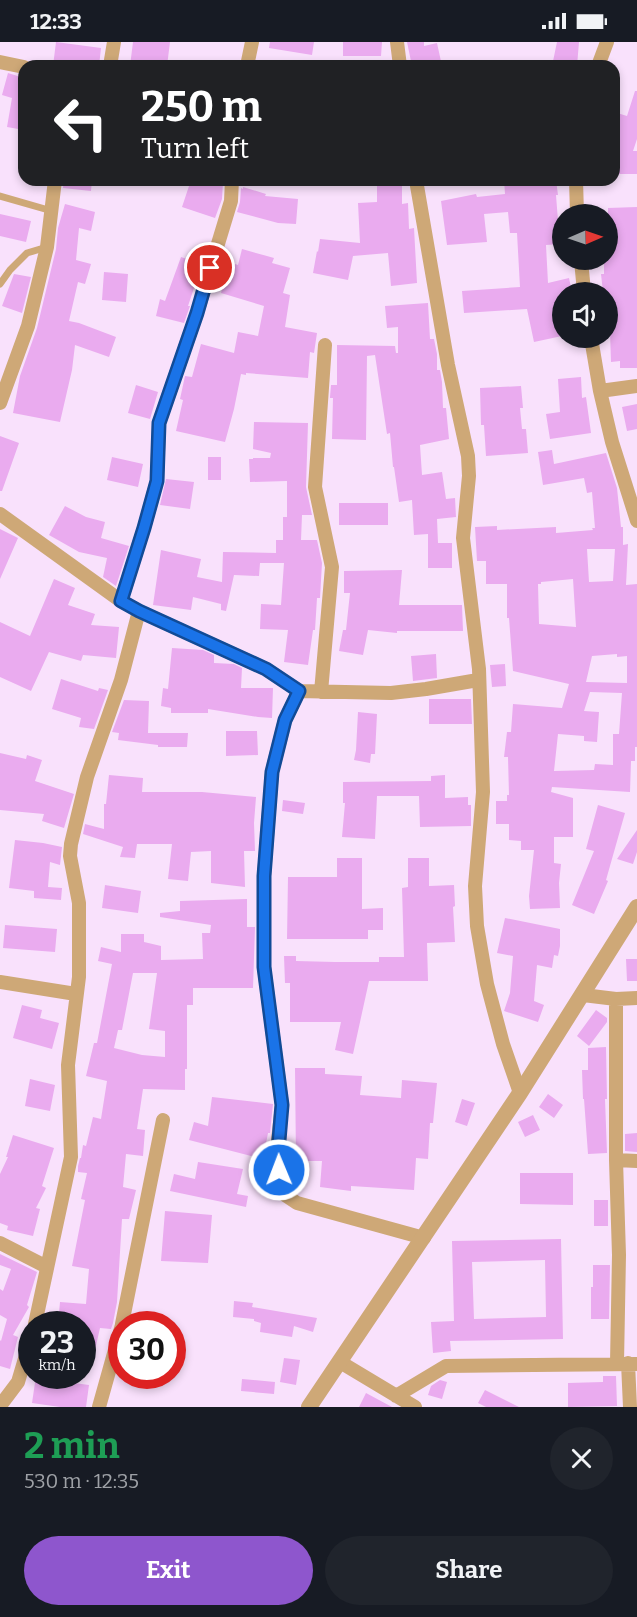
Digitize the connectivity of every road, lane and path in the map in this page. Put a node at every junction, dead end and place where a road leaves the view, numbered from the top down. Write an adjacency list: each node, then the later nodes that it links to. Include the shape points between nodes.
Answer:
1 (114, 42): 5 (street)
2 (252, 42): 6 (street)
3 (398, 42): 7 (street)
4 (607, 42): 8 (street)
5 (111, 60)
6 (248, 60)
7 (400, 60)
8 (600, 60)
9 (0, 62): 10 (street)
10 (18, 66)
11 (54, 186): 17 (street)
12 (232, 186): 28 (street, via 231,201 204,291 159,423 157,481)
13 (417, 186): 30 (street, via 468,456 463,538)
14 (576, 186): 16 (street)
15 (0, 196): 17 (lane)
16 (577, 204)
17 (52, 211): 18 (street)
18 (47, 247): 19 (lane, via 27,253); 24 (street, via 28,326)
19 (0, 284)
20 (325, 345): 32 (street, via 315,487 332,567)
21 (593, 348): 23 (street)
22 (637, 386): 23 (street)
23 (600, 391): 25 (street, via 612,442)
24 (0, 403)
25 (633, 494): 27 (street)
26 (0, 514): 28 (street)
27 (637, 521)
28 (121, 601): 29 (street)
29 (139, 611): 31 (street, via 266,669); 35 (street, via 70,843 79,903)
30 (478, 680): 32 (street, via 390,693); 39 (street, via 483,792 475,886 477,926 487,984)
31 (299, 691): 32 (street); 43 (street, via 285,720 272,772 264,876 264,967 282,1105 279,1170 285,1195 297,1203)
32 (321, 692)
33 (637, 907): 36 (street)
34 (0, 982): 35 (street)
35 (76, 994): 45 (street, via 68,1065 71,1157)
36 (583, 995): 37 (street); 39 (street)
37 (616, 999): 38 (street); 41 (street)
38 (637, 999)
39 (520, 1093): 43 (street)
40 (163, 1120): 47 (street)
41 (616, 1160): 42 (street); 49 (street)
42 (637, 1161)
43 (424, 1238): 48 (street)
44 (0, 1243): 45 (street)
45 (47, 1267): 46 (street)
46 (38, 1311)
47 (125, 1311)
48 (340, 1362): 52 (street); 55 (street)
49 (627, 1363): 52 (street, via 446,1366); 57 (street)
50 (108, 1375): 54 (street)
51 (18, 1382): 53 (street)
52 (396, 1396): 56 (street)
53 (0, 1406)
54 (99, 1407)
55 (309, 1407)
56 (415, 1407)
57 (630, 1407)

